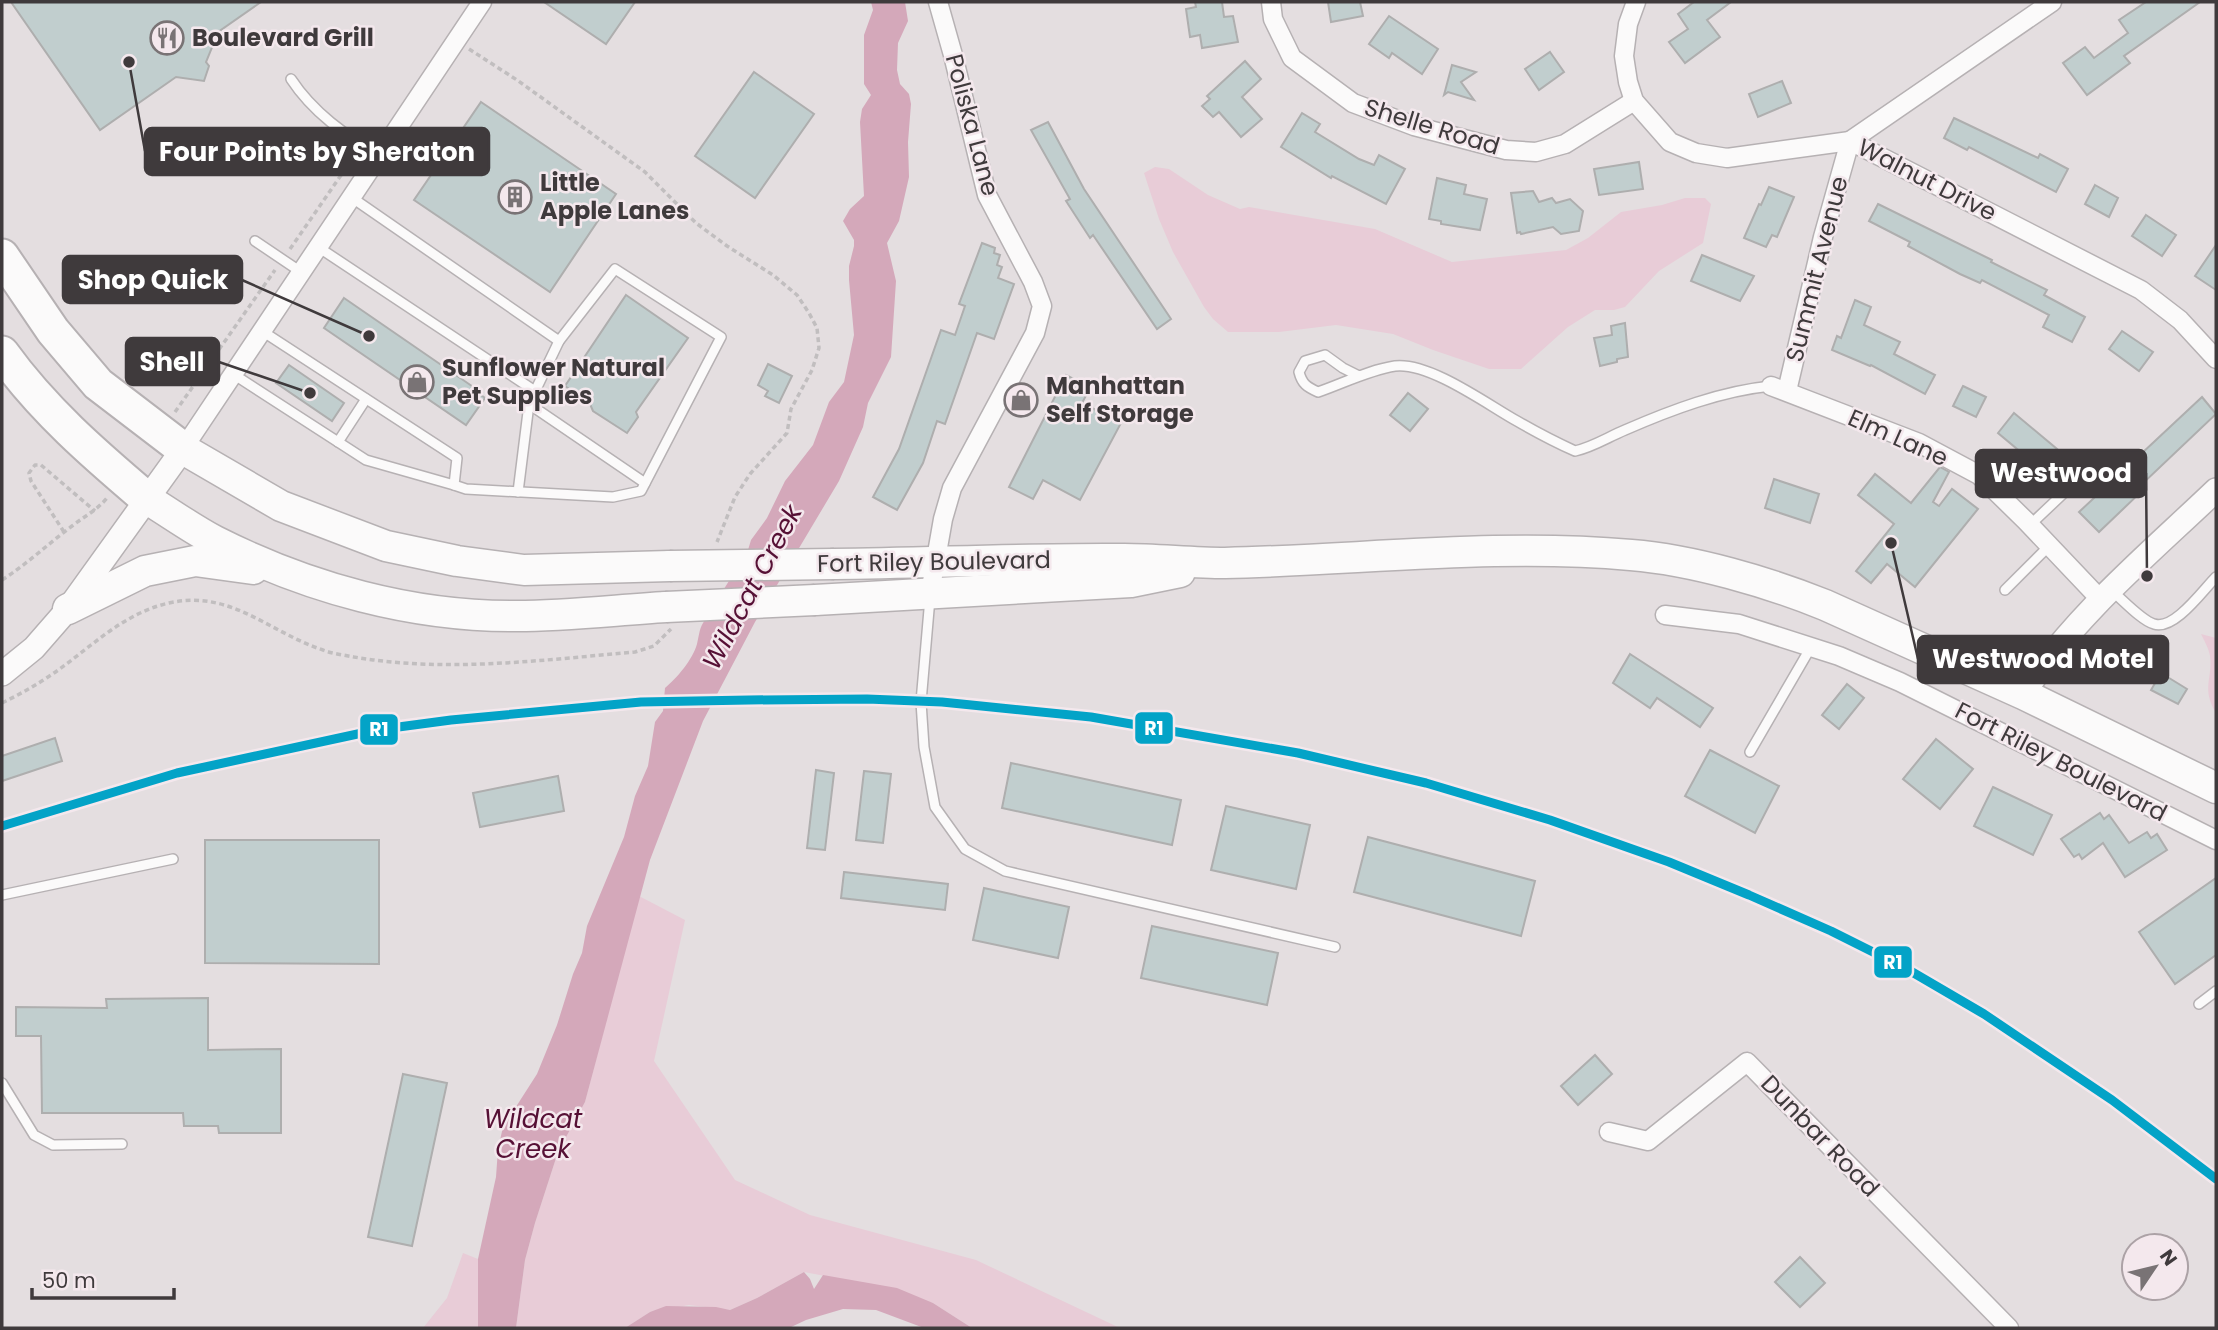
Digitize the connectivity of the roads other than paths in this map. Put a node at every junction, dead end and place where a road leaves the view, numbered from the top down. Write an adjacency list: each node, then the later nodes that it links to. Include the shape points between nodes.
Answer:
1 (482, 2): 9 (street)
2 (938, 2): 35 (street, Poliska Lane, via 987,195 1042,306 1035,333 952,488)
3 (1271, 2): 7 (street, Shelle Road, via 1273,19 1292,58 1353,103 1413,125 1506,150 1536,152 1564,144)
4 (1636, 2): 7 (street, Walnut Drive, via 1623,56)
5 (2052, 2): 8 (street)
6 (290, 79): 9 (lane, via 305,100)
7 (1634, 101): 8 (street, Walnut Drive, via 1670,142 1696,153 1727,158)
8 (1850, 141): 18 (street, Walnut Drive, via 2141,290 2180,320); 21 (street, Summit Avenue)
9 (380, 154): 10 (street)
10 (351, 197): 12 (street); 16 (lane)
11 (255, 241): 14 (lane)
12 (318, 247): 14 (street); 22 (lane)
13 (2, 256): 25 (highway, Fort Riley Boulevard, via 53,331 98,384)
14 (301, 272): 15 (street)
15 (262, 331): 19 (street); 23 (lane)
16 (559, 341): 22 (lane); 28 (lane, via 615,269 721,337)
17 (2, 353): 30 (highway, Fort Riley Boulevard, via 74,437)
18 (2216, 359)
19 (233, 374): 25 (street); 26 (lane)
20 (1359, 376): 20 (lane, via 1318,392 1308,388 1299,372 1305,361 1325,355); 21 (lane, Summit Avenue, via 1398,366 1422,371 1455,383 1575,451 1745,389)
21 (1779, 389): 33 (street, Elm Lane, via 1919,443 1979,475)
22 (535, 391): 24 (lane)
23 (366, 399): 26 (lane); 29 (lane, via 457,458)
24 (529, 404): 28 (lane); 32 (lane)
25 (172, 440): 30 (street); 35 (highway, Fort Riley Boulevard, bridge, via 281,506 386,546 457,561 524,570)
26 (338, 442): 29 (lane, via 366,460)
27 (2104, 455): 33 (lane)
28 (645, 483): 32 (lane, via 641,491 614,496)
29 (454, 485): 32 (lane)
30 (135, 489): 37 (highway, Fort Riley Boulevard, via 213,540); 42 (street)
31 (2216, 490): 41 (street)
32 (518, 492)
33 (2030, 525): 34 (street, Elm Lane)
34 (2050, 545): 39 (lane); 41 (street, Elm Lane)
35 (936, 563): 36 (highway, Fort Riley Boulevard, via 1125,559); 40 (street, Poliska Lane)
36 (1222, 563): 40 (highway, Fort Riley Boulevard, via 1130,582); 48 (highway, Fort Riley Boulevard, via 1542,551 1634,555 1720,571 1797,594)
37 (293, 576): 40 (highway, Fort Riley Boulevard, bridge, via 437,611 516,616); 42 (highway, via 195,561 145,570)
38 (2216, 577): 41 (lane, via 2175,620 2162,625 2152,624)
39 (2006, 590)
40 (930, 593): 54 (lane, via 921,702 924,747 935,807 965,849 1005,871)
41 (2106, 595): 48 (street, via 2042,665)
42 (68, 609): 45 (street)
43 (1665, 615): 44 (street, Fort Riley Boulevard, via 1739,624)
44 (1811, 647): 49 (lane); 51 (street, Fort Riley Boulevard, via 1900,682)
45 (34, 648): 46 (street); 47 (street)
46 (2, 652)
47 (2, 674)
48 (2023, 694): 50 (highway, Fort Riley Boulevard)
49 (1750, 752)
50 (2216, 788)
51 (2216, 840)
52 (173, 859): 53 (lane)
53 (2, 895)
54 (1335, 947)
55 (2216, 990): 56 (lane)
56 (2199, 1004)
57 (2, 1083): 59 (lane, via 34,1135 53,1145)
58 (1609, 1132): 60 (street, Dunbar Road, via 1648,1141 1747,1062)
59 (122, 1144)
60 (2009, 1328)

